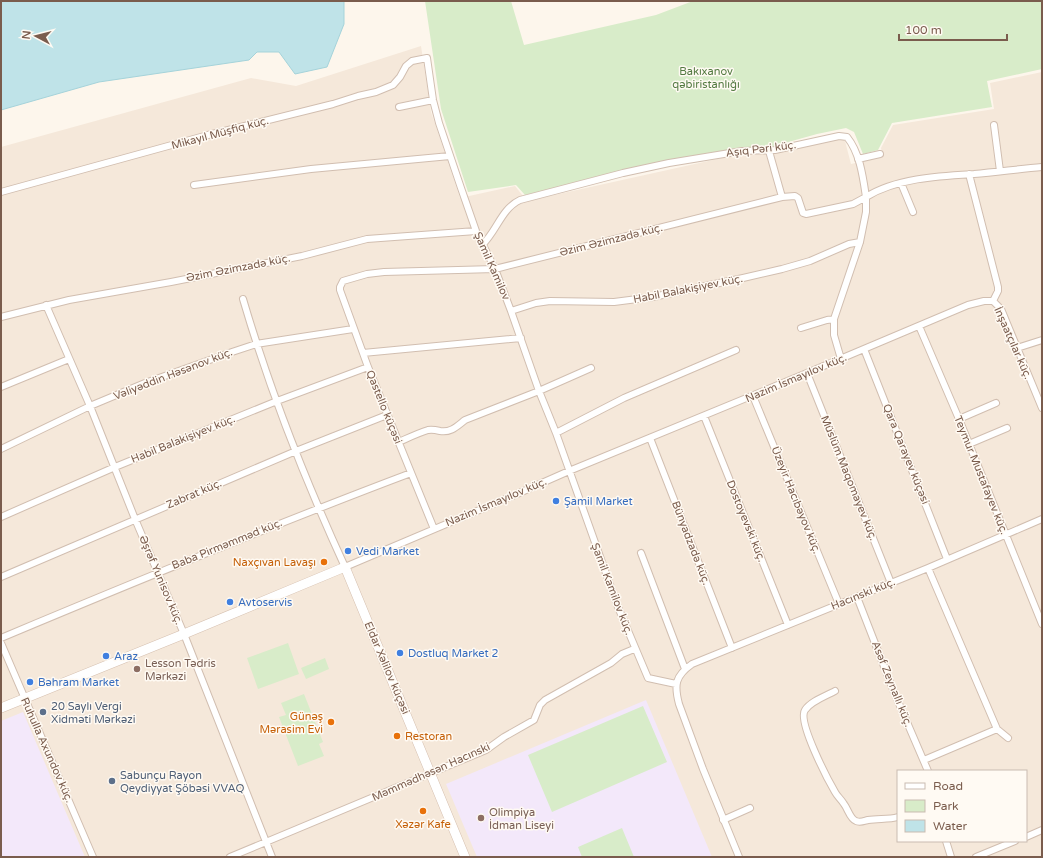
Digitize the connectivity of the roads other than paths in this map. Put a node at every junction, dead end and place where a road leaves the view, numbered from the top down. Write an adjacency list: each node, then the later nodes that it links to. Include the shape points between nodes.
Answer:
1 (427, 58): 2 (street, Şamil Kamilov); 14 (street, Mikayıl Müşfiq küç., via 412,61 393,85 376,92)
2 (433, 100): 3 (street); 7 (street, Şamil Kamilov)
3 (399, 107)
4 (994, 125): 10 (street)
5 (768, 151): 8 (street, Aşıq Pəri küç., via 844,136 851,142); 15 (street); 20 (street, Aşıq Pəri küç., via 742,151 669,163 520,200 505,212)
6 (880, 154): 8 (street)
7 (450, 156): 13 (street, via 311,169); 18 (street, Şamil Kamilov)
8 (858, 159): 16 (street, Aşıq Pəri küç.)
9 (1042, 167): 10 (street)
10 (1000, 171): 11 (street)
11 (969, 174): 12 (street); 24 (street, via 998,287)
12 (901, 183): 16 (street); 17 (street)
13 (194, 186)
14 (1, 192)
15 (782, 197): 16 (street, Əzim Əzimzadə küç., via 798,198 802,212 806,214 853,204); 21 (street, Əzim Əzimzadə küç.)
16 (866, 197): 19 (street, Aşıq Pəri küç.)
17 (913, 212)
18 (476, 231): 20 (street, Şamil Kamilov); 25 (street, Əzim Əzimzadə küç., via 367,239 302,256)
19 (860, 242): 26 (street, Habil Balakişiyev küç., via 848,244 810,261 782,269 653,297 614,302 550,301); 28 (street, Aşıq Pəri küç.)
20 (482, 245): 21 (street, Şamil Kamilov)
21 (495, 269): 22 (street, Əzim Əzimzadə küç., via 384,272 364,275); 26 (street, Şamil Kamilov)
22 (340, 284): 31 (street, Qastello küçəsi)
23 (243, 299): 34 (street)
24 (993, 301): 29 (street, Nazim İsmayılov küç., via 968,305); 35 (street, İnşaatçılar küç., via 1001,309)
25 (46, 305): 27 (street, Əzim Əzimzadə küç.); 39 (street, Əşrəf Yunisov küç.)
26 (511, 311): 32 (street, Şamil Kamilov)
27 (1, 316)
28 (834, 319): 30 (street); 40 (street, via 834,335)
29 (920, 326): 36 (street, Nazim İsmayılov küç.); 53 (street, Teymur Mustafayev küç.)
30 (801, 328)
31 (353, 329): 34 (street, Vəliyəddin Həsənov küç.); 38 (street, Qastello küçəsi)
32 (521, 338): 38 (street); 45 (street, Şamil Kamilov)
33 (1042, 340): 35 (street)
34 (256, 344): 47 (street); 49 (street, Vəliyəddin Həsənov küç., via 145,383)
35 (1017, 348): 50 (street, İnşaatçılar küç.)
36 (864, 349): 40 (street, Nazim İsmayılov küç.); 71 (street, Qara Qarayev küçəsi)
37 (736, 350): 55 (street, via 624,398)
38 (363, 353): 41 (street, Qastello küçəsi)
39 (69, 359): 44 (street); 49 (street, Əşrəf Yunisov küç.)
40 (841, 359): 43 (street, Nazim İsmayılov küç.)
41 (368, 367): 47 (street, Habil Balakişiyev küç.); 51 (street, Qastello küçəsi)
42 (591, 368): 45 (street)
43 (808, 374): 46 (street, Nazim İsmayılov küç.); 76 (street, Müslüm Maqomayev küç.)
44 (1, 387)
45 (539, 391): 55 (street, Şamil Kamilov); 57 (street, via 465,420 452,430 427,430)
46 (753, 396): 52 (street, Nazim İsmayılov küç.); 78 (street, Üzeyir Hacıbəyov küç.)
47 (277, 401): 60 (street); 61 (street, Habil Balakişiyev küç.)
48 (996, 403): 53 (street)
49 (90, 406): 59 (street, Vəliyəddin Həsənov küç.); 61 (street, Əşrəf Yunisov küç.)
50 (1042, 408)
51 (388, 415): 57 (street, Qastello küçəsi); 60 (street, Zabrat küç.)
52 (704, 416): 56 (street, Nazim İsmayılov küç.); 80 (street, Dostoyevski küç.)
53 (959, 420): 58 (street, Teymur Mustafayev küç.)
54 (1007, 428): 58 (street)
55 (556, 432): 62 (street, Şamil Kamilov)
56 (650, 438): 62 (street, Nazim İsmayılov küç.); 84 (street, Bünyadzadə küç.)
57 (399, 442): 63 (street, Qastello küçəsi)
58 (969, 444): 69 (street, Teymur Mustafayev küç.)
59 (1, 449)
60 (296, 451): 64 (street); 66 (street, Zabrat küç.)
61 (114, 467): 65 (street, Habil Balakişiyev küç.); 66 (street, Əşrəf Yunisov küç.)
62 (569, 471): 68 (street, Nazim İsmayılov küç.); 85 (street, Şamil Kamilov küç.)
63 (411, 472): 64 (street, Baba Pirməmməd küç.); 68 (street, Qastello küçəsi)
64 (318, 508): 72 (street); 74 (street, Baba Pirməmməd küç.)
65 (1, 517)
66 (135, 519): 74 (street, Əşrəf Yunisov küç.); 75 (street, Zabrat küç.)
67 (1042, 519): 69 (street, Hacınski küç.)
68 (434, 529): 72 (street, Nazim İsmayılov küç.)
69 (1006, 535): 71 (street, Hacınski küç.); 79 (street, Teymur Mustafayev küç.)
70 (642, 553): 86 (street)
71 (947, 559): 73 (street, Hacınski küç.)
72 (344, 567): 81 (street, Nazim İsmayılov küç.); 95 (street, Eldar Xəlilov küçəsi)
73 (928, 568): 76 (street, Hacınski küç.); 91 (street)
74 (158, 572): 81 (street, Əşrəf Yunisov küç.); 82 (street, Baba Pirməmməd küç.)
75 (1, 577)
76 (892, 582): 77 (street, Hacınski küç.)
77 (857, 597): 78 (street, Hacınski küç.); 93 (street, Asəf Zeynallı küç.)
78 (839, 604): 80 (street, Hacınski küç.)
79 (1042, 624)
80 (788, 625): 84 (street, Hacınski küç.)
81 (184, 634): 89 (street, Nazim İsmayılov küç.); 101 (street, Əşrəf Yunisov küç.)
82 (1, 638)
83 (1, 643): 89 (street, Ruhulla Axundov küç.)
84 (732, 648): 86 (street, Hacınski küç.)
85 (634, 649): 87 (street, Şamil Kamilov küç., via 648,678); 95 (street, Məmmədhəsən Hacınski, via 545,700 534,720 486,750)
86 (685, 669): 87 (street)
87 (676, 684): 98 (street, via 676,694 690,736)
88 (835, 690): 97 (street, via 812,704 804,713 803,722 822,768 835,792 856,821)
89 (24, 698): 90 (street, Nazim İsmayılov küç.); 104 (street, Ruhulla Axundov küç.)
90 (1, 708)
91 (997, 729): 92 (street); 93 (street)
92 (1008, 738)
93 (924, 760): 94 (street, Asəf Zeynallı küç.)
94 (928, 770)
95 (431, 773): 101 (street, Məmmədhəsən Hacınski); 107 (street, Eldar Xəlilov küçəsi)
96 (750, 808): 98 (street)
97 (897, 817)
98 (723, 820): 108 (street)
99 (1042, 830): 100 (street)
100 (1027, 836)
101 (266, 842): 105 (street, Məmmədhəsən Hacınski); 106 (street, Əşrəf Yunisov küç.)
102 (946, 842): 109 (street)
103 (1013, 842): 110 (street)
104 (93, 857)
105 (230, 857)
106 (272, 857)
107 (466, 857)
108 (740, 857)
109 (951, 857)
110 (976, 857)

